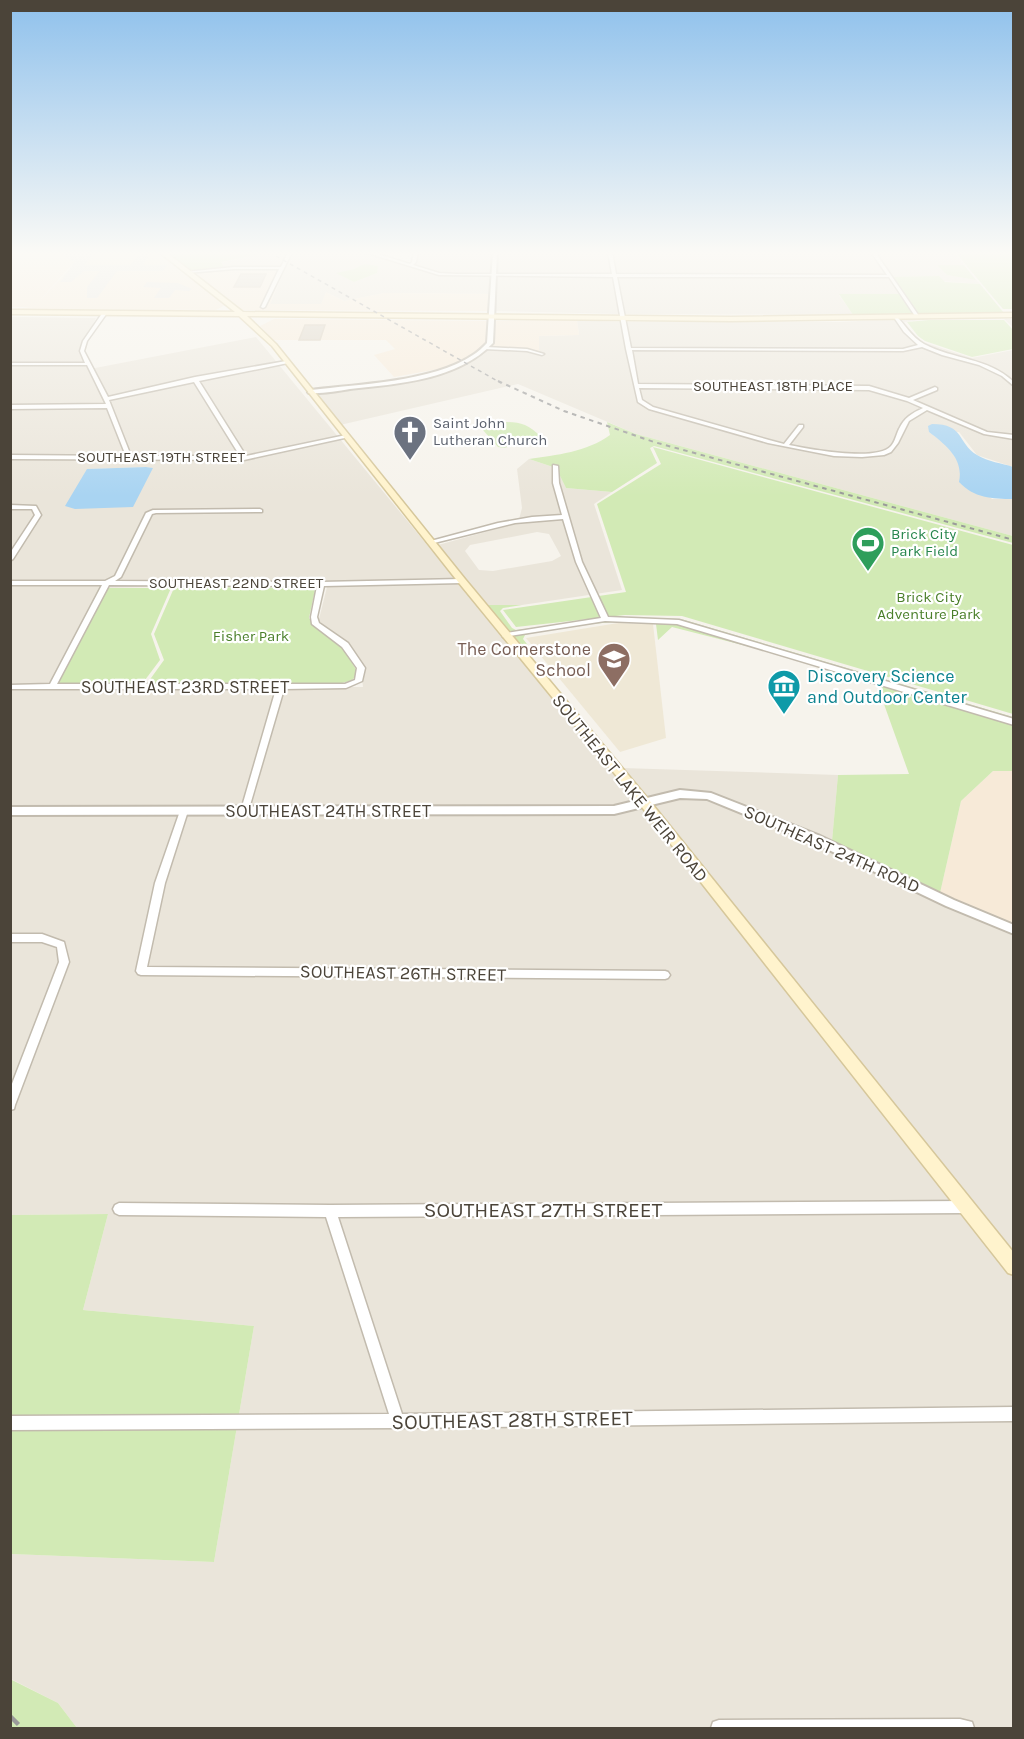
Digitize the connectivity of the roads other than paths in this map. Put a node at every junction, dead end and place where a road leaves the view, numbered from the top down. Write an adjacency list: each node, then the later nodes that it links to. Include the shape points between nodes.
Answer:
1 (91, 333): 12 (street, via 82,351)
2 (262, 333): 10 (main road, SOUTHEAST LAKE WEIR ROAD)
3 (490, 333): 7 (street)
4 (625, 333): 8 (street)
5 (907, 333): 6 (street)
6 (922, 345): 8 (street, via 903,350); 14 (street, via 997,369)
7 (486, 348): 9 (street); 17 (street, via 482,354 449,370)
8 (628, 349): 15 (street)
9 (542, 354)
10 (286, 362): 13 (street); 17 (main road, SOUTHEAST LAKE WEIR ROAD)
11 (10, 364): 12 (street)
12 (88, 364): 18 (street)
13 (195, 379): 18 (street); 29 (street)
14 (1014, 385)
15 (636, 386): 19 (street, SOUTHEAST 18TH PLACE, via 855,386); 26 (street, via 640,401 651,408)
16 (935, 389): 19 (street)
17 (311, 392): 24 (main road, SOUTHEAST LAKE WEIR ROAD)
18 (106, 399): 20 (street)
19 (909, 400): 22 (street, SOUTHEAST 18TH PLACE)
20 (109, 406): 21 (street); 28 (street)
21 (10, 407)
22 (926, 408): 25 (street, SOUTHEAST 18TH PLACE, via 987,433); 26 (street, via 906,421 894,448 885,453 831,453)
23 (801, 426): 26 (street)
24 (346, 436): 29 (street, SOUTHEAST 19TH STREET); 34 (main road, SOUTHEAST LAKE WEIR ROAD)
25 (1014, 437)
26 (786, 445)
27 (10, 457): 28 (street, SOUTHEAST 19TH STREET)
28 (129, 457): 29 (street, SOUTHEAST 19TH STREET)
29 (244, 458)
30 (555, 466): 33 (street)
31 (10, 507): 35 (street, via 34,507 38,511)
32 (261, 511): 38 (street, via 149,513 118,577)
33 (567, 517): 34 (street, via 508,521); 40 (street, via 579,562)
34 (430, 542): 36 (main road, SOUTHEAST LAKE WEIR ROAD)
35 (10, 559)
36 (462, 581): 39 (street, SOUTHEAST 22ND STREET); 41 (main road, SOUTHEAST LAKE WEIR ROAD)
37 (10, 583): 38 (street, SOUTHEAST 22ND STREET)
38 (107, 583): 39 (street, SOUTHEAST 22ND STREET); 43 (street)
39 (321, 584): 44 (street, SOUTHEAST 23RD STREET, via 316,624 345,645 361,668 358,681 346,687)
40 (605, 619): 41 (street); 45 (street, via 677,622)
41 (506, 635): 46 (main road, SOUTHEAST LAKE WEIR ROAD)
42 (10, 687): 43 (street, SOUTHEAST 23RD STREET)
43 (52, 687): 44 (street, SOUTHEAST 23RD STREET)
44 (280, 688): 47 (street)
45 (1014, 722)
46 (645, 803): 47 (street, SOUTHEAST 24TH STREET, via 614,810); 50 (street, SOUTHEAST 24TH ROAD, via 680,794 730,803 814,837); 54 (main road, SOUTHEAST LAKE WEIR ROAD)
47 (244, 810): 49 (street, SOUTHEAST 24TH STREET)
48 (10, 811): 49 (street, SOUTHEAST 24TH STREET)
49 (184, 811): 52 (street, SOUTHEAST 26TH STREET, via 160,883 141,971)
50 (1014, 930)
51 (10, 938): 53 (street, via 42,938 62,945 64,962)
52 (665, 975)
53 (10, 1105)
54 (966, 1207): 56 (street, SOUTHEAST 27TH STREET); 57 (main road, SOUTHEAST LAKE WEIR ROAD)
55 (119, 1209): 56 (street, SOUTHEAST 27TH STREET)
56 (330, 1211): 60 (street)
57 (1009, 1251): 58 (main road, SOUTHEAST LAKE WEIR ROAD)
58 (1014, 1267)
59 (1014, 1414): 60 (street, SOUTHEAST 28TH STREET)
60 (398, 1421): 61 (street, SOUTHEAST 28TH STREET)
61 (10, 1423)
62 (719, 1728): 63 (street)
63 (966, 1728)

